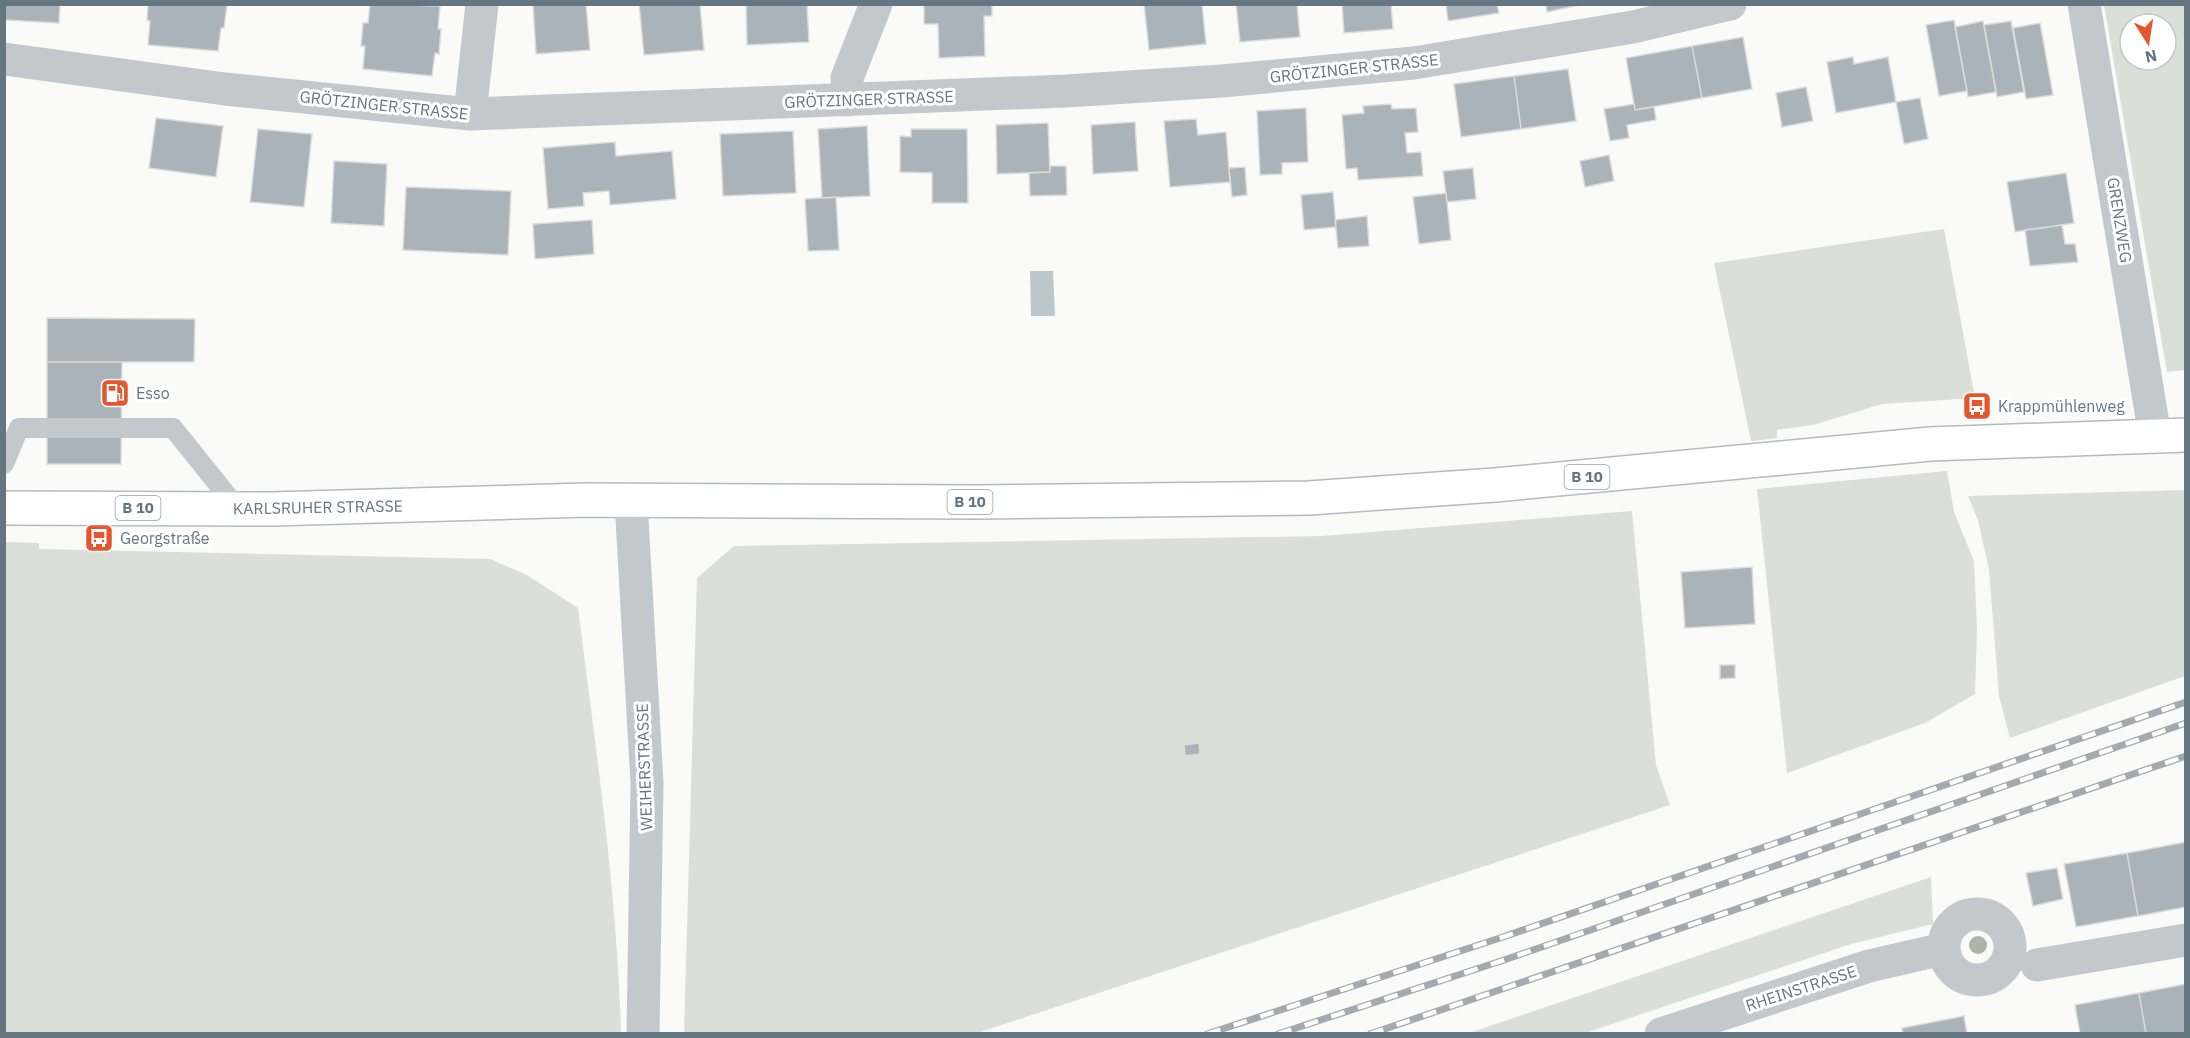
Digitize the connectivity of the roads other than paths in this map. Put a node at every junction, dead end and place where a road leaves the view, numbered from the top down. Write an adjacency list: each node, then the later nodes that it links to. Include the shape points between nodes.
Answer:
1 (482, 4): 7 (street)
2 (876, 4): 6 (street, via 847,78)
3 (1730, 4): 6 (street, GRÖTZINGER STRASSE, via 1633,27 1414,63 1088,90)
4 (2084, 4): 8 (street, GRENZWEG)
5 (4, 59): 7 (street, GRÖTZINGER STRASSE, via 225,89)
6 (848, 100): 7 (street, GRÖTZINGER STRASSE)
7 (470, 114)
8 (2170, 436): 10 (main road, B 10, via 1930,444 1495,485 1309,498)
9 (4, 464): 12 (lane, via 19,428 173,428)
10 (632, 501): 12 (main road, KARLSRUHER STRASSE / B 10); 16 (street, WEIHERSTRASSE, via 647,783)
11 (4, 508): 12 (main road, KARLSRUHER STRASSE / B 10)
12 (238, 509)
13 (2186, 940): 15 (street)
14 (1943, 949): 17 (street, RHEINSTRASSE, via 1869,966)
15 (2037, 965)
16 (643, 1034)
17 (1662, 1034)

